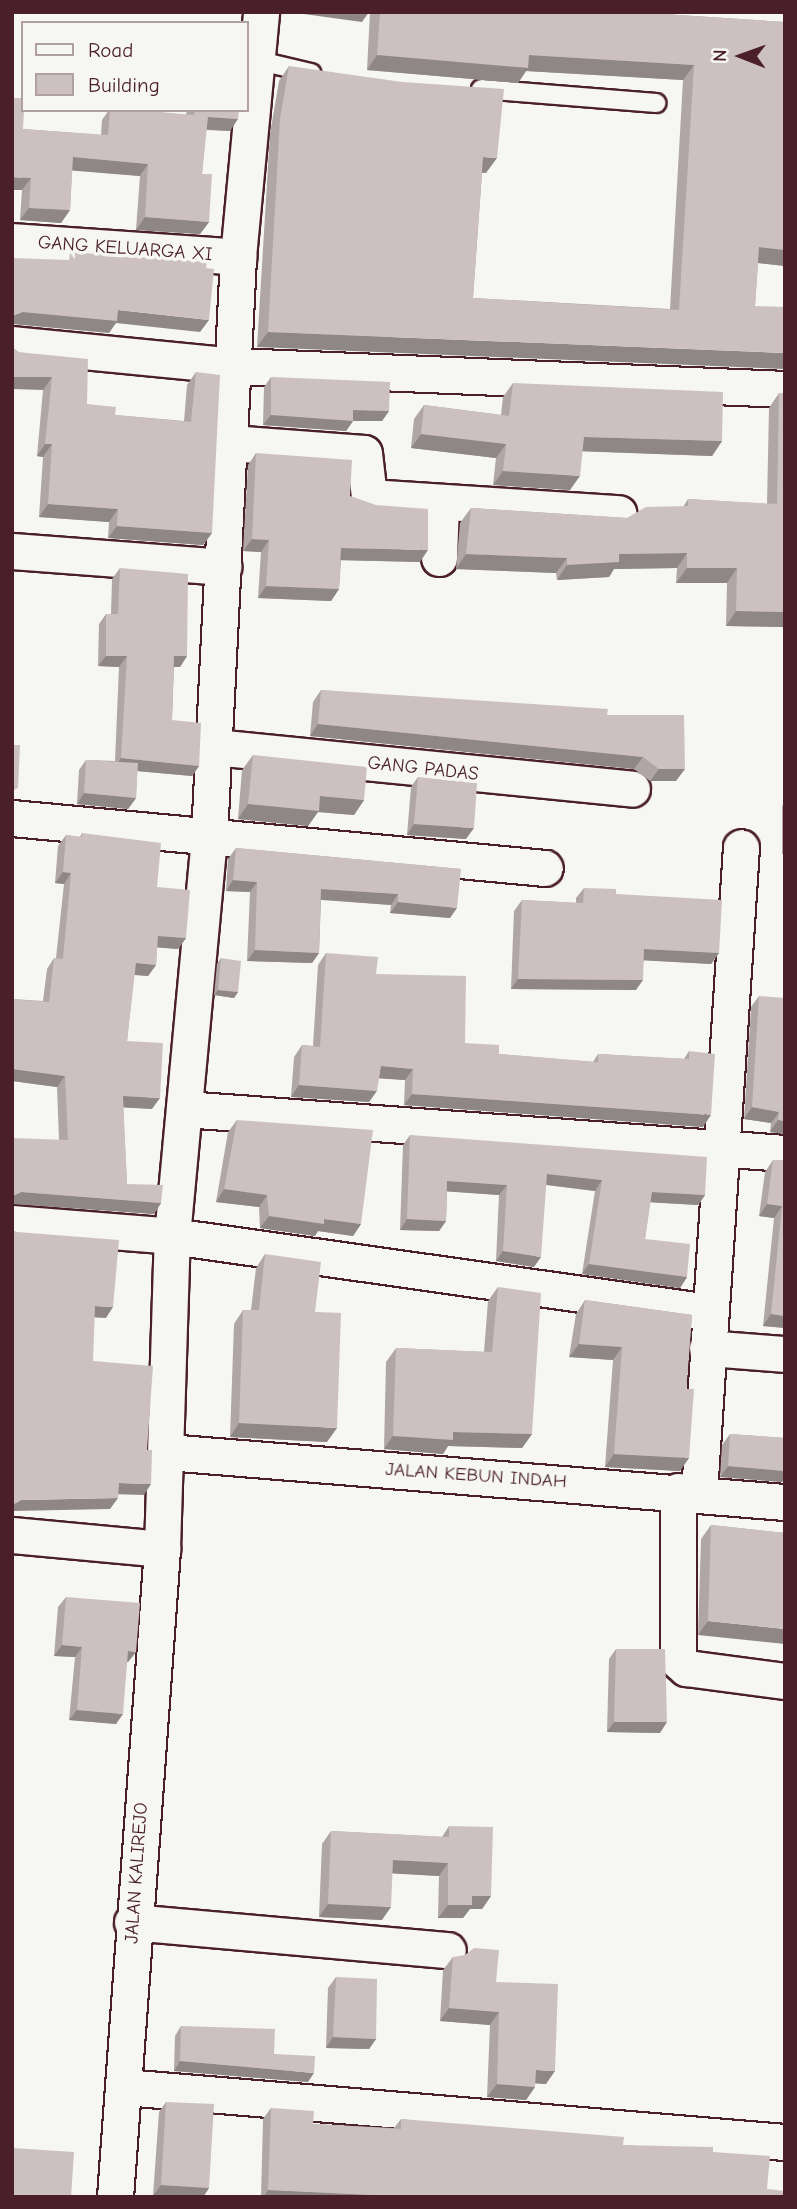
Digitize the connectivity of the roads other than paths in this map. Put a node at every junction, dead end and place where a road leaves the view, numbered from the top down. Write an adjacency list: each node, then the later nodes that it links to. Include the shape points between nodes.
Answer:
1 (261, 12): 2 (street, JALAN KALIREJO)
2 (256, 60): 3 (lane); 7 (street, JALAN KALIREJO)
3 (334, 78)
4 (467, 89): 5 (lane)
5 (656, 103)
6 (12, 242): 7 (street, GANG KELUARGA XI)
7 (238, 257): 9 (street, JALAN KALIREJO)
8 (12, 344): 9 (street)
9 (235, 366): 10 (street); 11 (street, JALAN KALIREJO)
10 (785, 389)
11 (230, 443): 12 (street, via 364,453 369,497); 16 (street, JALAN KALIREJO)
12 (441, 503): 13 (street); 15 (street)
13 (618, 513)
14 (12, 551): 16 (street)
15 (439, 558)
16 (223, 567): 17 (street, JALAN KALIREJO)
17 (214, 747): 18 (street, GANG PADAS); 20 (street, JALAN KALIREJO)
18 (632, 789)
19 (12, 818): 20 (street)
20 (209, 836): 22 (street); 23 (street, JALAN KALIREJO)
21 (741, 847): 24 (street)
22 (545, 868)
23 (184, 1109): 24 (street); 27 (street, JALAN KALIREJO)
24 (718, 1147): 25 (street); 28 (street)
25 (785, 1153)
26 (12, 1223): 27 (street)
27 (172, 1236): 28 (street); 31 (street, JALAN KALIREJO)
28 (709, 1312): 29 (street)
29 (707, 1348): 30 (street); 32 (street)
30 (785, 1354)
31 (167, 1452): 32 (street, JALAN KEBUN INDAH); 35 (street, JALAN KALIREJO)
32 (689, 1492): 33 (street, JALAN KEBUN INDAH); 36 (street, via 678,1661 686,1668)
33 (785, 1502)
34 (12, 1535): 35 (street)
35 (162, 1549): 37 (street, JALAN KALIREJO)
36 (785, 1681)
37 (132, 1922): 38 (street); 39 (street, JALAN KALIREJO)
38 (447, 1950)
39 (124, 2087): 40 (street); 41 (street, JALAN KALIREJO)
40 (785, 2142)
41 (115, 2197)

